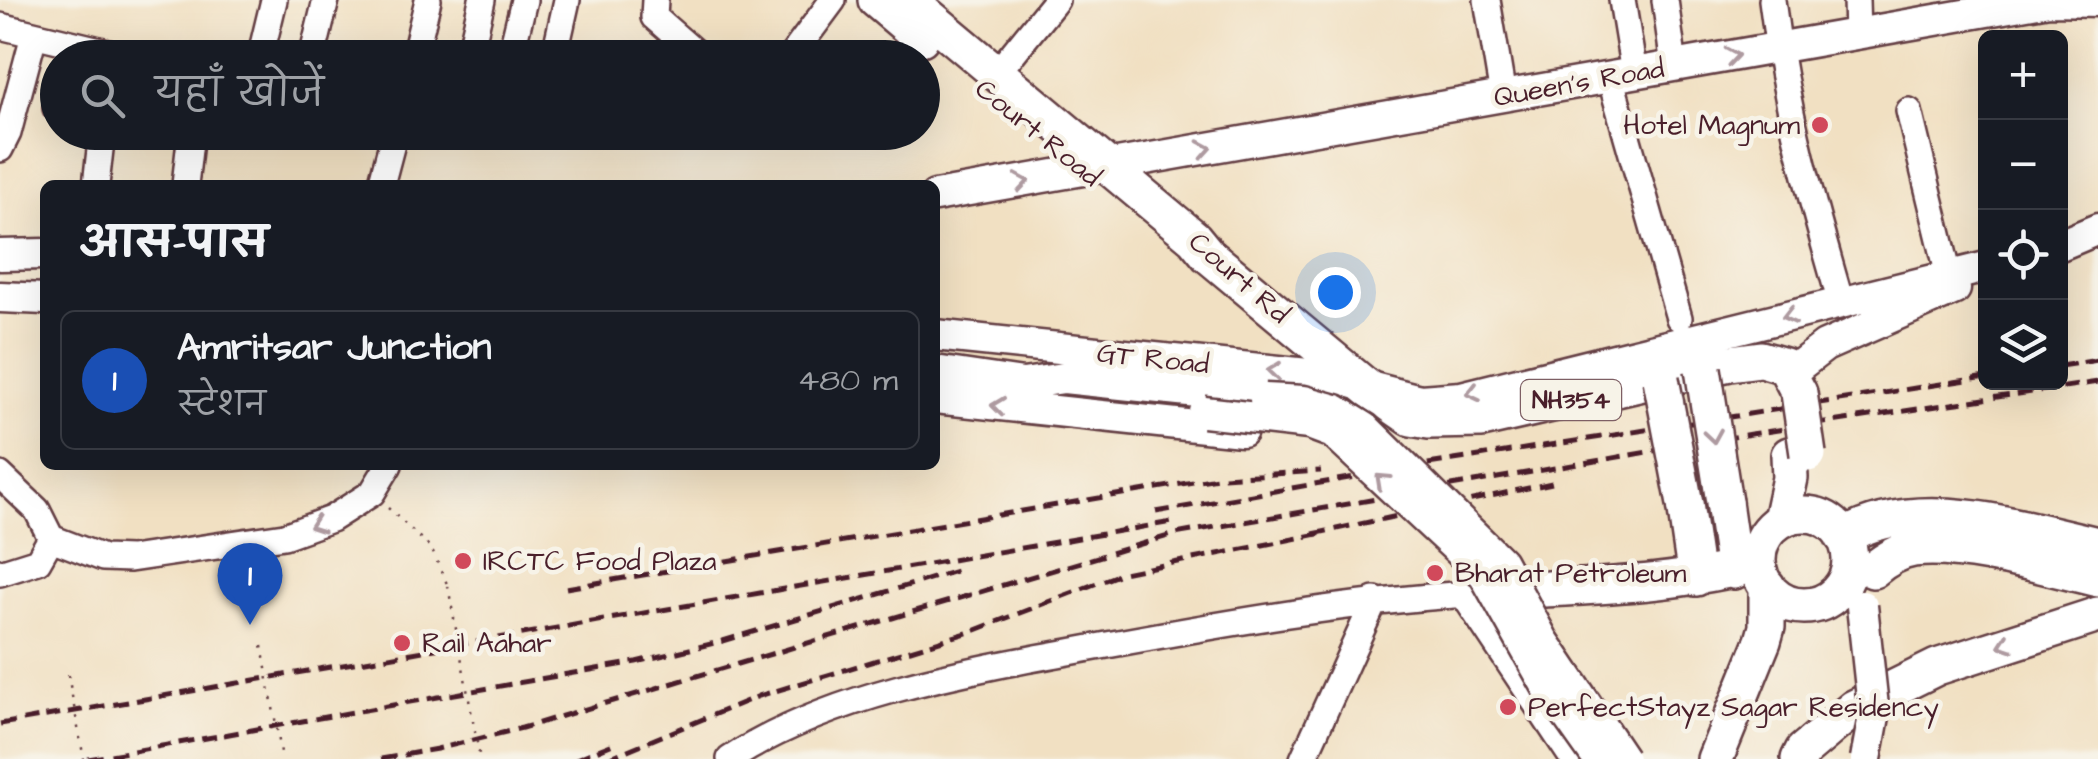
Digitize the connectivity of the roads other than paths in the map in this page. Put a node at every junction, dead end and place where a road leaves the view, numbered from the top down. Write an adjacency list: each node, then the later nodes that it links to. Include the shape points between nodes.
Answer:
1 (274, 0): 24 (street)
2 (326, 0): 25 (street)
3 (428, 0): 26 (street)
4 (482, 0): 27 (street)
5 (524, 0): 28 (street)
6 (567, 0): 29 (street)
7 (655, 0): 30 (street, via 654,17)
8 (833, 0): 31 (street)
9 (876, 0): 32 (highway, Court Road)
10 (909, 0): 36 (highway, Court Road)
11 (1056, 0): 36 (street)
12 (1487, 0): 38 (street)
13 (1504, 0): 38 (street)
14 (1622, 0): 37 (street)
15 (1665, 0): 35 (street)
16 (1772, 0): 34 (street)
17 (1856, 0): 22 (street)
18 (2098, 1): 19 (main road, Queen's Road)
19 (1926, 11): 22 (main road, Queen's Road)
20 (0, 26): 21 (street)
21 (34, 34): 23 (street); 40 (street)
22 (1857, 36): 34 (main road, Queen's Road)
23 (59, 40)
24 (264, 40)
25 (316, 40)
26 (418, 40)
27 (474, 40)
28 (514, 40)
29 (558, 40)
30 (680, 40)
31 (803, 40)
32 (928, 40)
33 (940, 49): 44 (highway, Court Road)
34 (1778, 49): 35 (main road, Queen's Road, one-way to 34); 58 (street, via 1798,154)
35 (1674, 66): 37 (main road, Queen's Road)
36 (997, 73): 44 (highway, Court Road)
37 (1621, 75): 38 (main road, Queen's Road); 59 (street)
38 (1511, 95): 44 (main road, Queen's Road, one-way to 38)
39 (1909, 110): 54 (street)
40 (0, 149)
41 (100, 150): 45 (street)
42 (189, 150): 46 (street)
43 (390, 150): 47 (street)
44 (1097, 169): 48 (main road, Queen's Road, one-way to 44); 65 (highway, Court Rd, via 1194,238)
45 (97, 180)
46 (186, 180)
47 (382, 180)
48 (940, 195)
49 (2098, 230): 50 (main road)
50 (2068, 242)
51 (40, 254): 52 (main road)
52 (0, 255)
53 (1978, 268): 54 (main road, GT Road)
54 (1949, 276): 58 (main road, GT Road)
55 (1978, 279): 62 (main road)
56 (0, 296): 57 (main road)
57 (40, 299)
58 (1841, 303): 65 (main road, GT Road, one-way to 65, via 1461,397 1420,400)
59 (1678, 318)
60 (940, 336): 65 (main road, GT Road, one-way to 60, via 1327,376)
61 (940, 372): 64 (main road)
62 (1761, 376): 63 (highway, NH354); 68 (highway, bridge); 79 (highway, one-way to 79, bridge, via 1724,502)
63 (1661, 380): 67 (highway, NH354, via 1482,420); 81 (highway, bridge)
64 (1022, 384): 91 (main road, one-way to 64, bridge, via 1549,690 1484,574 1333,433 1309,424 1046,396); 92 (main road, bridge, via 1064,378 1304,401 1366,428 1501,562 1543,640)
65 (1369, 389): 67 (highway, Court Rd)
66 (940, 399): 67 (main road, one-way to 66, via 1286,434)
67 (1409, 417)
68 (1799, 454): 71 (highway); 73 (highway)
69 (385, 470): 74 (street, one-way to 74, via 372,493 332,519 284,536 130,559 92,555)
70 (0, 475): 74 (street, via 37,510)
71 (1780, 520): 73 (highway, via 1807,513); 79 (highway, via 1761,543)
72 (1880, 521): 73 (highway); 75 (highway); 76 (highway, via 1947,517)
73 (1832, 527): 86 (highway, via 1850,560 1841,588)
74 (51, 538): 80 (street, via 38,561)
75 (1942, 539): 77 (highway); 78 (highway); 82 (highway)
76 (2098, 545)
77 (2098, 559)
78 (1874, 570): 83 (highway, via 1905,564 1977,568); 96 (main road, bridge, via 1862,606 1874,716)
79 (1753, 573): 81 (highway); 86 (highway, via 1785,602); 93 (highway, via 1767,626)
80 (0, 574)
81 (1696, 578): 84 (highway)
82 (2098, 579)
83 (2098, 593)
84 (1469, 594): 85 (street); 90 (highway)
85 (1376, 600): 88 (street, via 1050,655 905,688 776,730); 89 (street)
86 (1800, 606): 94 (highway)
87 (2098, 615): 95 (highway, one-way to 95, via 1937,667 1854,708)
88 (730, 759)
89 (1303, 759)
90 (1579, 759)
91 (1598, 759)
92 (1623, 759)
93 (1715, 759)
94 (1734, 759)
95 (1799, 759)
96 (1866, 759)

